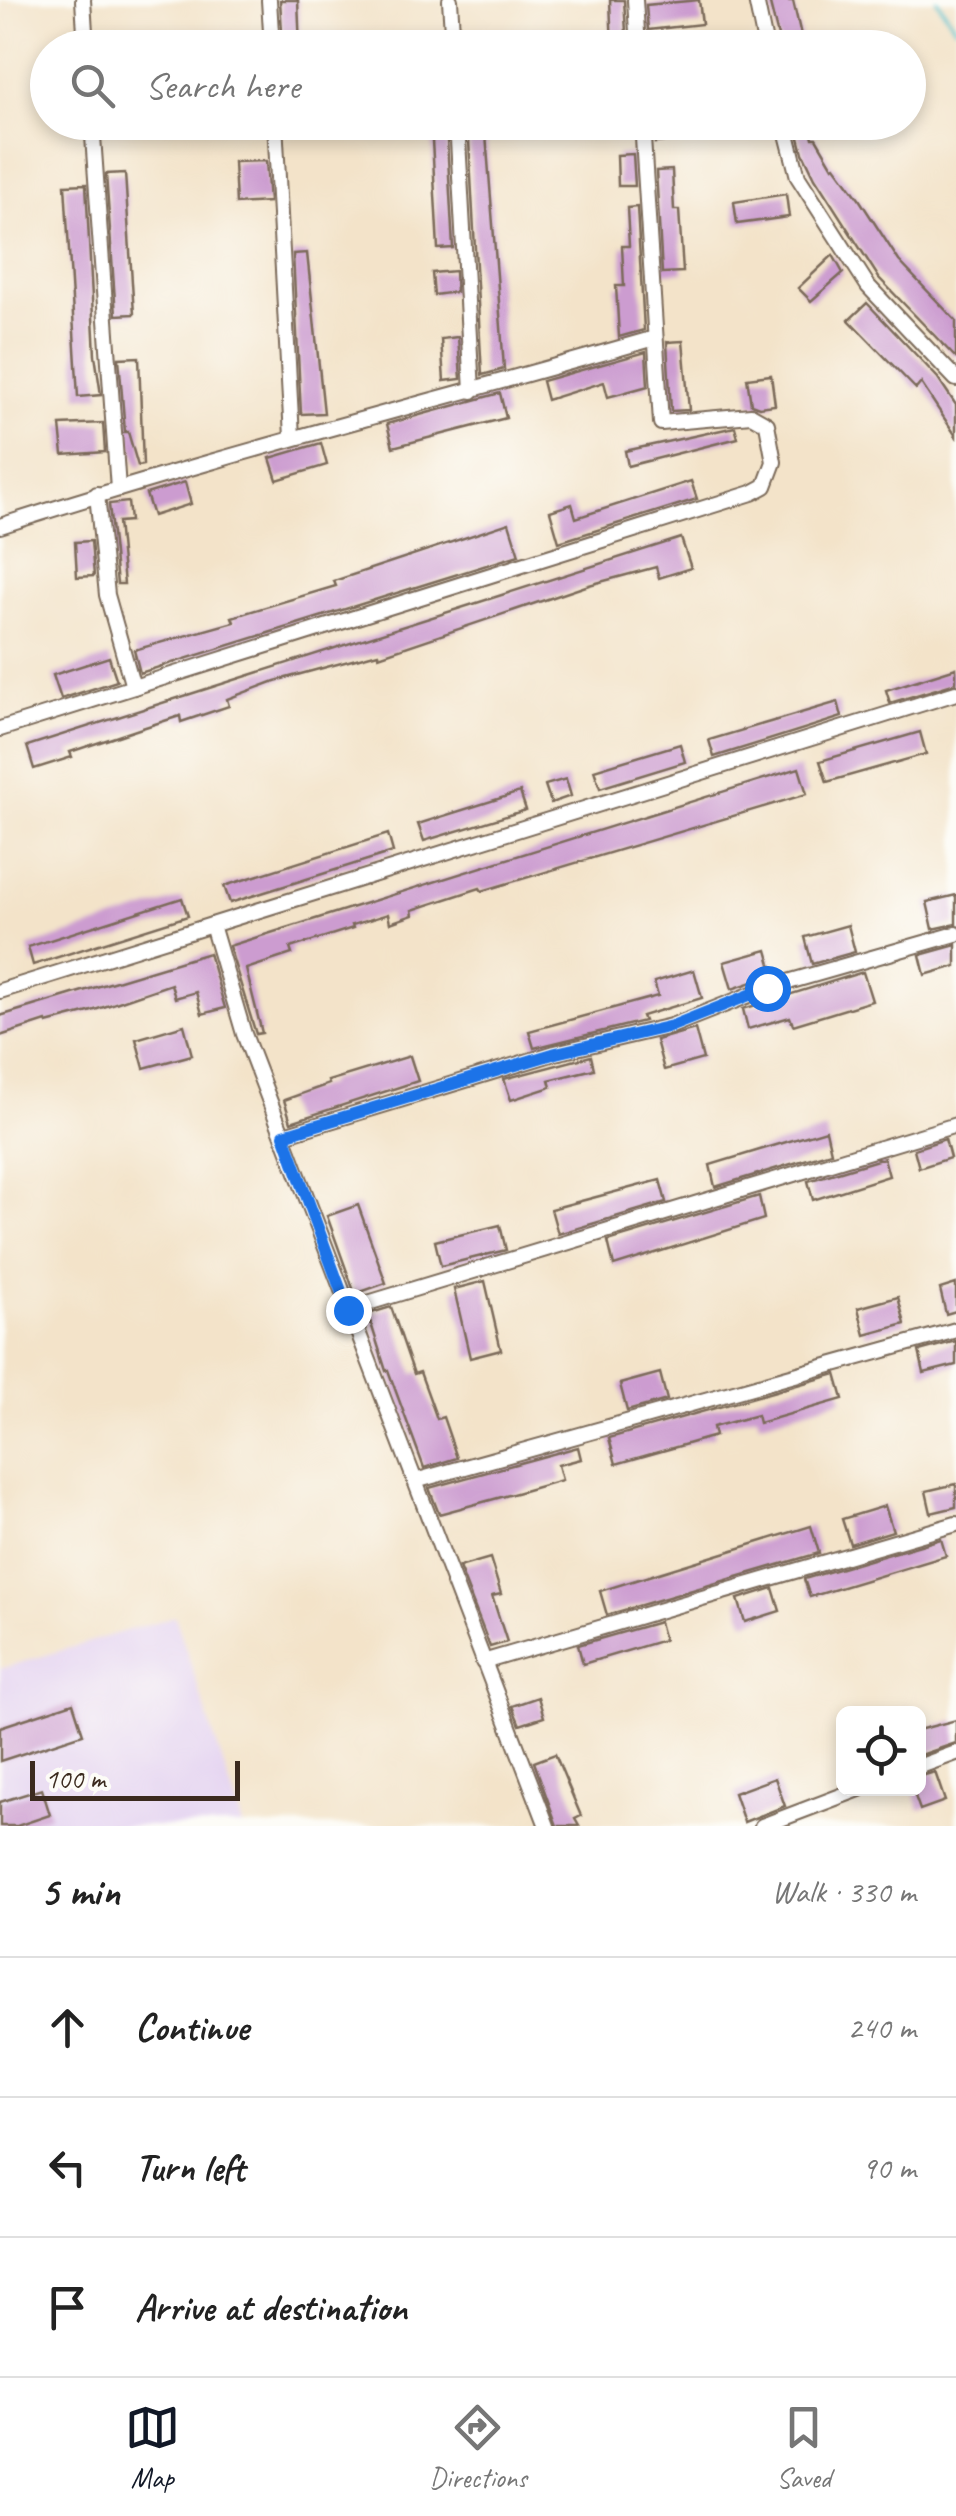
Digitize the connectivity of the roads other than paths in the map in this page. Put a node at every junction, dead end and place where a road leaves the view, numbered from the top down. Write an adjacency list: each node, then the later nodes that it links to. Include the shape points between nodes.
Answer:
1 (83, 0): 6 (street)
2 (269, 0): 7 (street)
3 (450, 0): 8 (street)
4 (635, 0): 9 (street)
5 (756, 0): 10 (street)
6 (85, 30)
7 (271, 30)
8 (451, 30)
9 (637, 30)
10 (762, 30)
11 (93, 140): 20 (street)
12 (277, 140): 19 (street)
13 (458, 140): 18 (street)
14 (643, 140): 16 (street)
15 (789, 140): 17 (street, via 798,177 868,286)
16 (654, 338): 18 (street); 23 (street, via 661,424 752,416 767,424 774,462 765,486)
17 (956, 378)
18 (472, 391): 19 (street)
19 (292, 437): 20 (street)
20 (118, 489): 21 (street)
21 (97, 494): 22 (street); 23 (street, via 107,595)
22 (0, 526)
23 (133, 687): 25 (street)
24 (956, 693): 26 (street)
25 (0, 729)
26 (212, 925): 28 (street); 30 (street, via 244,1034)
27 (956, 934): 30 (street, via 767,988 672,1026 556,1053)
28 (0, 991)
29 (956, 1125): 31 (street)
30 (284, 1135): 31 (street)
31 (348, 1309): 33 (street)
32 (956, 1330): 33 (street)
33 (415, 1480): 35 (street)
34 (956, 1524): 35 (street)
35 (483, 1662): 39 (street)
36 (956, 1753): 37 (street)
37 (926, 1765)
38 (841, 1796): 40 (street)
39 (546, 1826)
40 (762, 1826)

